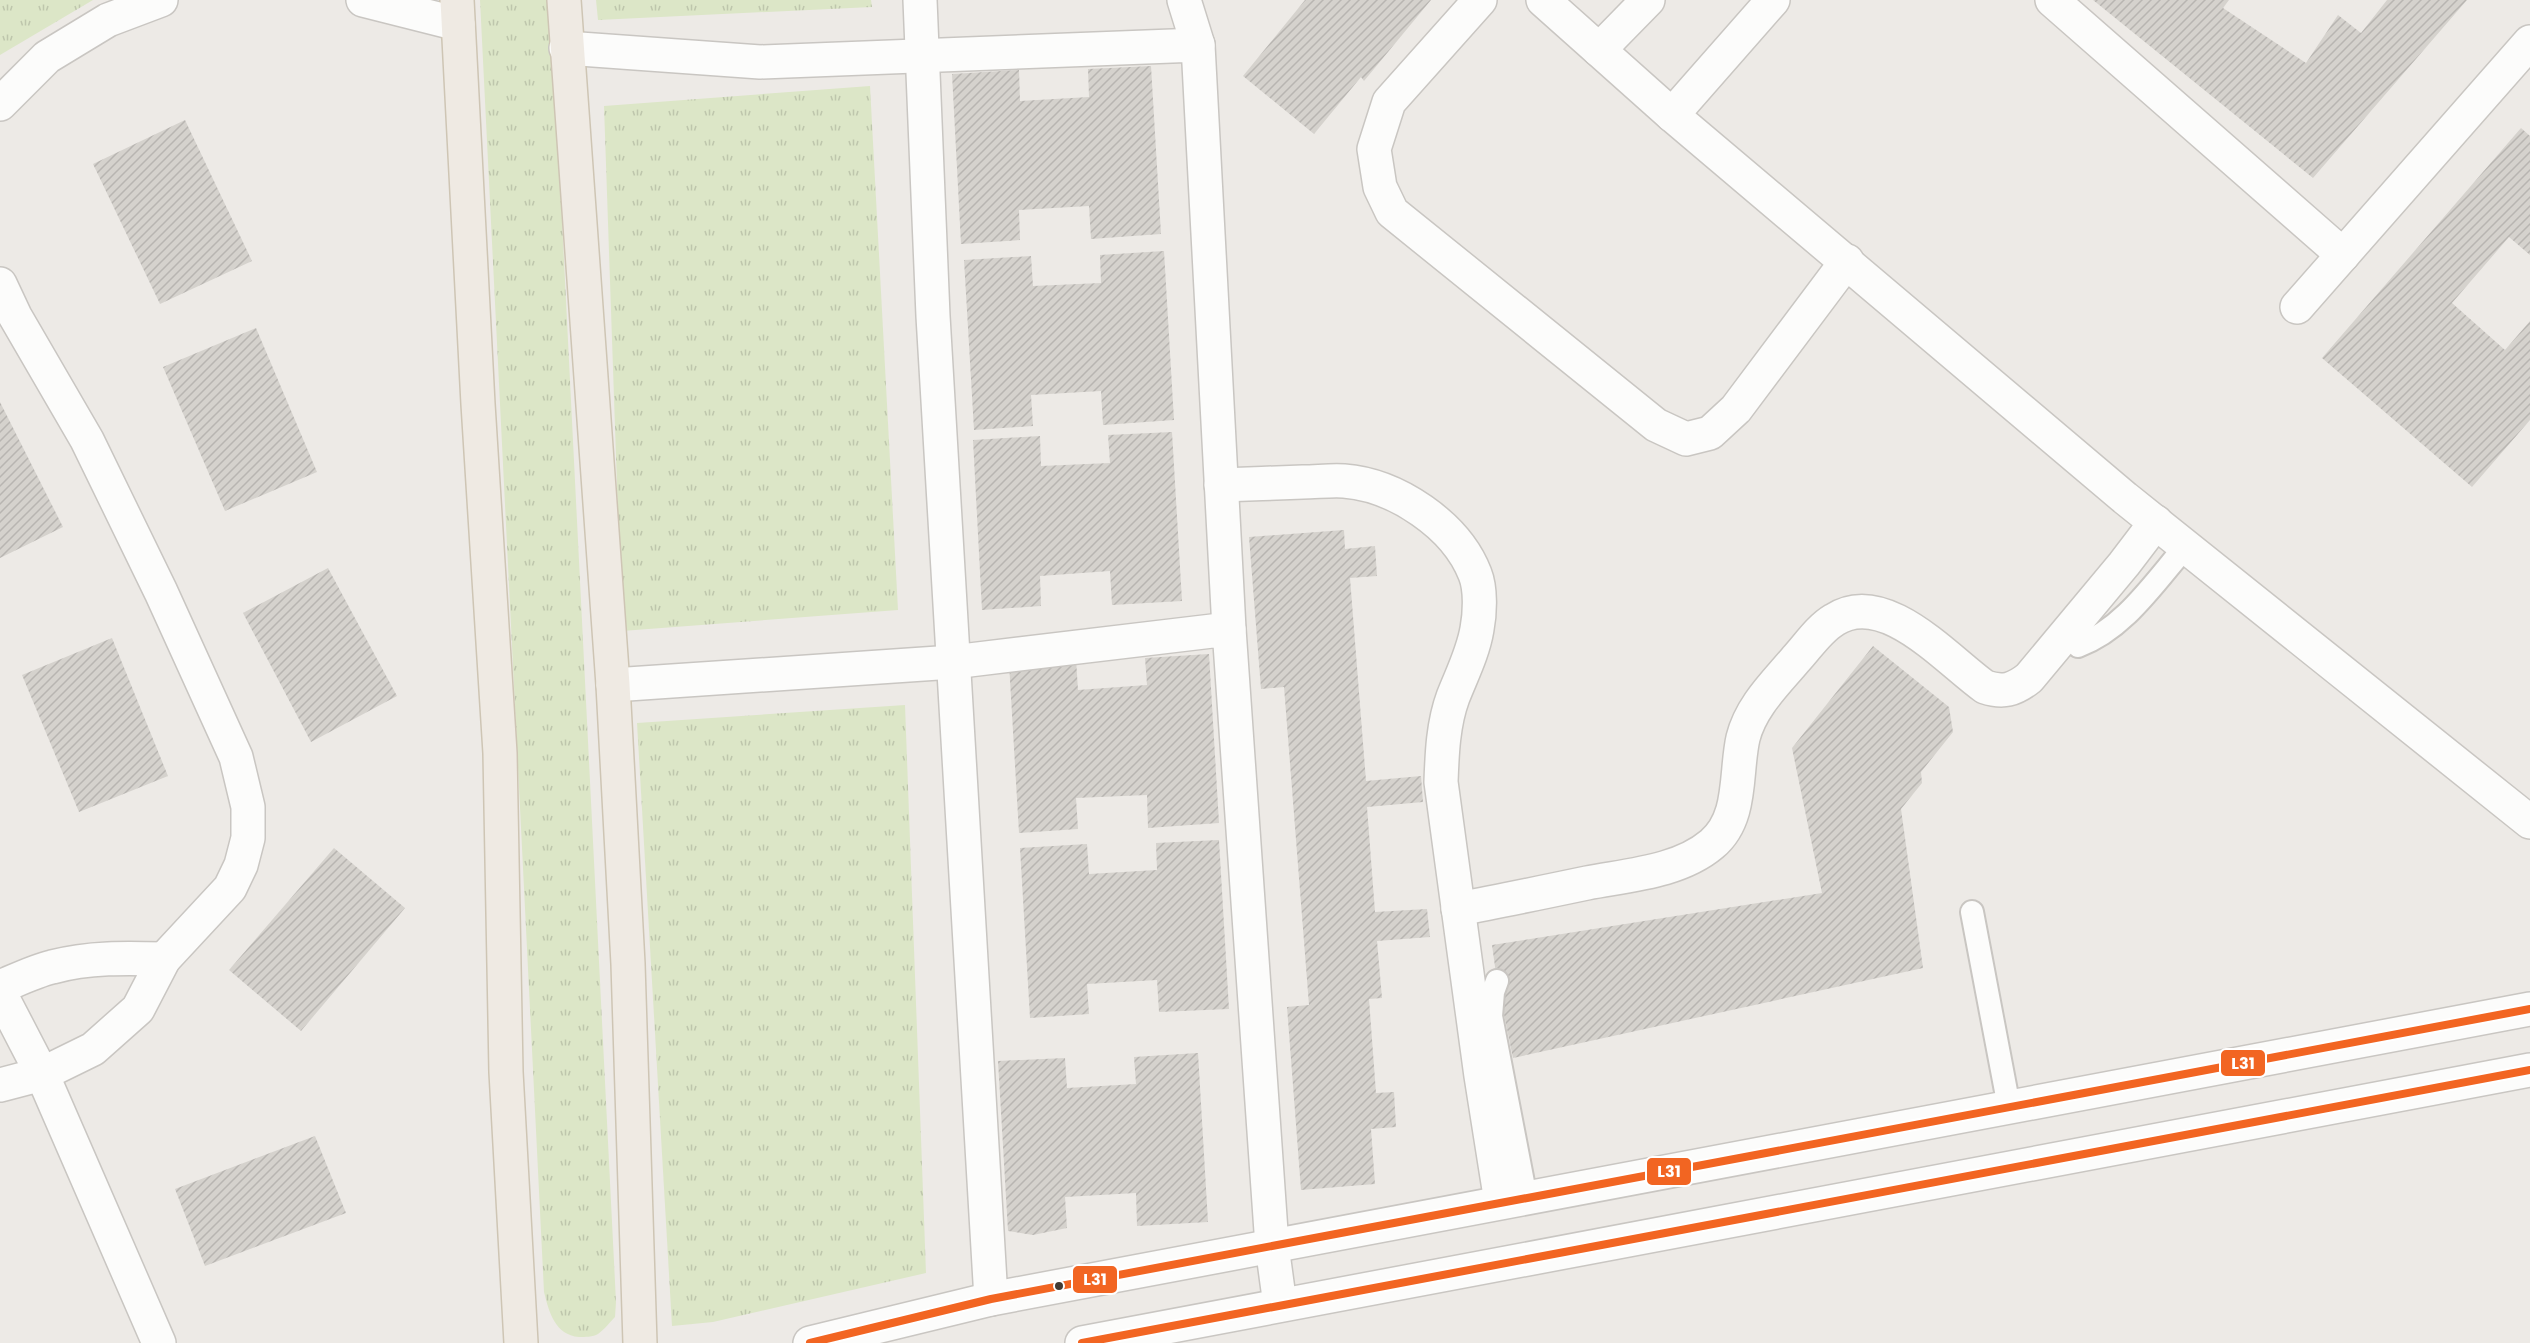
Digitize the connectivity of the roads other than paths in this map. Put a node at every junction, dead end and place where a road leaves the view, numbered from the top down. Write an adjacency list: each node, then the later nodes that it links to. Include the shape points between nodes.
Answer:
1 (161, 0): 17 (street, via 108,20 46,57)
2 (363, 0): 11 (street)
3 (564, 0): 13 (main road)
4 (920, 0): 15 (street)
5 (1184, 0): 12 (street)
6 (1480, 0): 20 (street, via 1389,102 1374,149 1380,186 1392,212 1656,424 1686,439 1710,433 1736,409)
7 (1543, 0): 14 (street)
8 (1648, 0): 14 (street)
9 (1773, 0): 18 (street)
10 (2052, 0): 19 (street)
11 (457, 12): 48 (main road, via 500,753 506,1072)
12 (1198, 45): 15 (street); 24 (street)
13 (566, 48): 15 (street, via 760,62); 30 (main road)
14 (1599, 50): 18 (street)
15 (921, 56): 29 (street)
16 (2526, 57): 19 (street)
17 (0, 104)
18 (1672, 115): 20 (street)
19 (2343, 255): 22 (street)
20 (1847, 261): 25 (street)
21 (0, 285): 23 (street)
22 (2297, 307)
23 (7, 314): 34 (street, via 87,440 236,757 248,807 248,838 241,865 230,888)
24 (1221, 485): 27 (street); 32 (street, via 1344,481 1368,486 1392,494 1426,515 1466,555 1476,577 1478,627 1448,716 1442,753)
25 (2156, 522): 26 (street); 32 (street, via 2020,685 2007,690 1985,687 1891,617 1876,611 1846,613 1820,631 1751,716 1740,753 1734,808 1714,842 1698,855 1659,868)
26 (2186, 546): 28 (lane, via 2121,620); 31 (street)
27 (1229, 630): 29 (street); 44 (street)
28 (2078, 646)
29 (953, 662): 30 (street); 45 (street)
30 (613, 685): 49 (main road, via 628,964)
31 (2530, 822)
32 (1458, 909): 43 (street, via 1481,1076)
33 (1972, 912): 42 (lane)
34 (164, 959): 36 (street, via 86,961 51,967); 40 (street, via 138,1009 93,1049)
35 (1497, 981): 43 (lane, via 1491,1016)
36 (0, 987)
37 (0, 993): 40 (street)
38 (2530, 1009): 42 (street)
39 (2530, 1070): 46 (street)
40 (42, 1074): 41 (street); 47 (street)
41 (0, 1084)
42 (2009, 1107): 43 (street)
43 (1513, 1200): 44 (street)
44 (1272, 1246): 45 (street); 46 (street)
45 (991, 1299): 50 (street)
46 (1280, 1305): 51 (street)
47 (159, 1343)
48 (521, 1343)
49 (640, 1343)
50 (810, 1343)
51 (1082, 1343)

